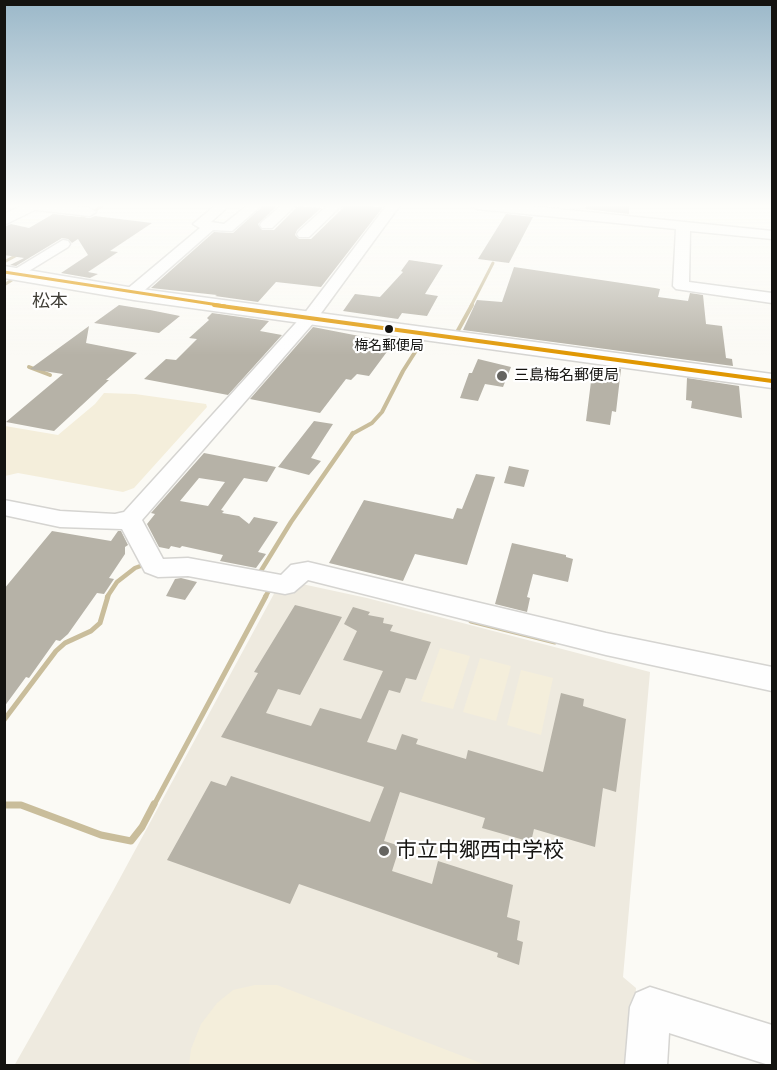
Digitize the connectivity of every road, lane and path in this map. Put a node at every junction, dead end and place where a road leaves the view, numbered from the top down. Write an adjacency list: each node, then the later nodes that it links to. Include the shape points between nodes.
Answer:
1 (43, 255): 5 (street)
2 (177, 255): 6 (street)
3 (357, 255): 8 (street)
4 (682, 255): 7 (street, via 681,286)
5 (9, 273): 6 (main road)
6 (132, 293): 8 (main road)
7 (772, 298)
8 (310, 317): 9 (main road); 11 (street)
9 (772, 381)
10 (4, 507): 11 (street, via 60,519)
11 (128, 521): 12 (street, via 135,527 151,561 285,585 300,571 308,571)
12 (772, 680)
13 (772, 1046): 14 (street, via 650,1007)
14 (646, 1065)

